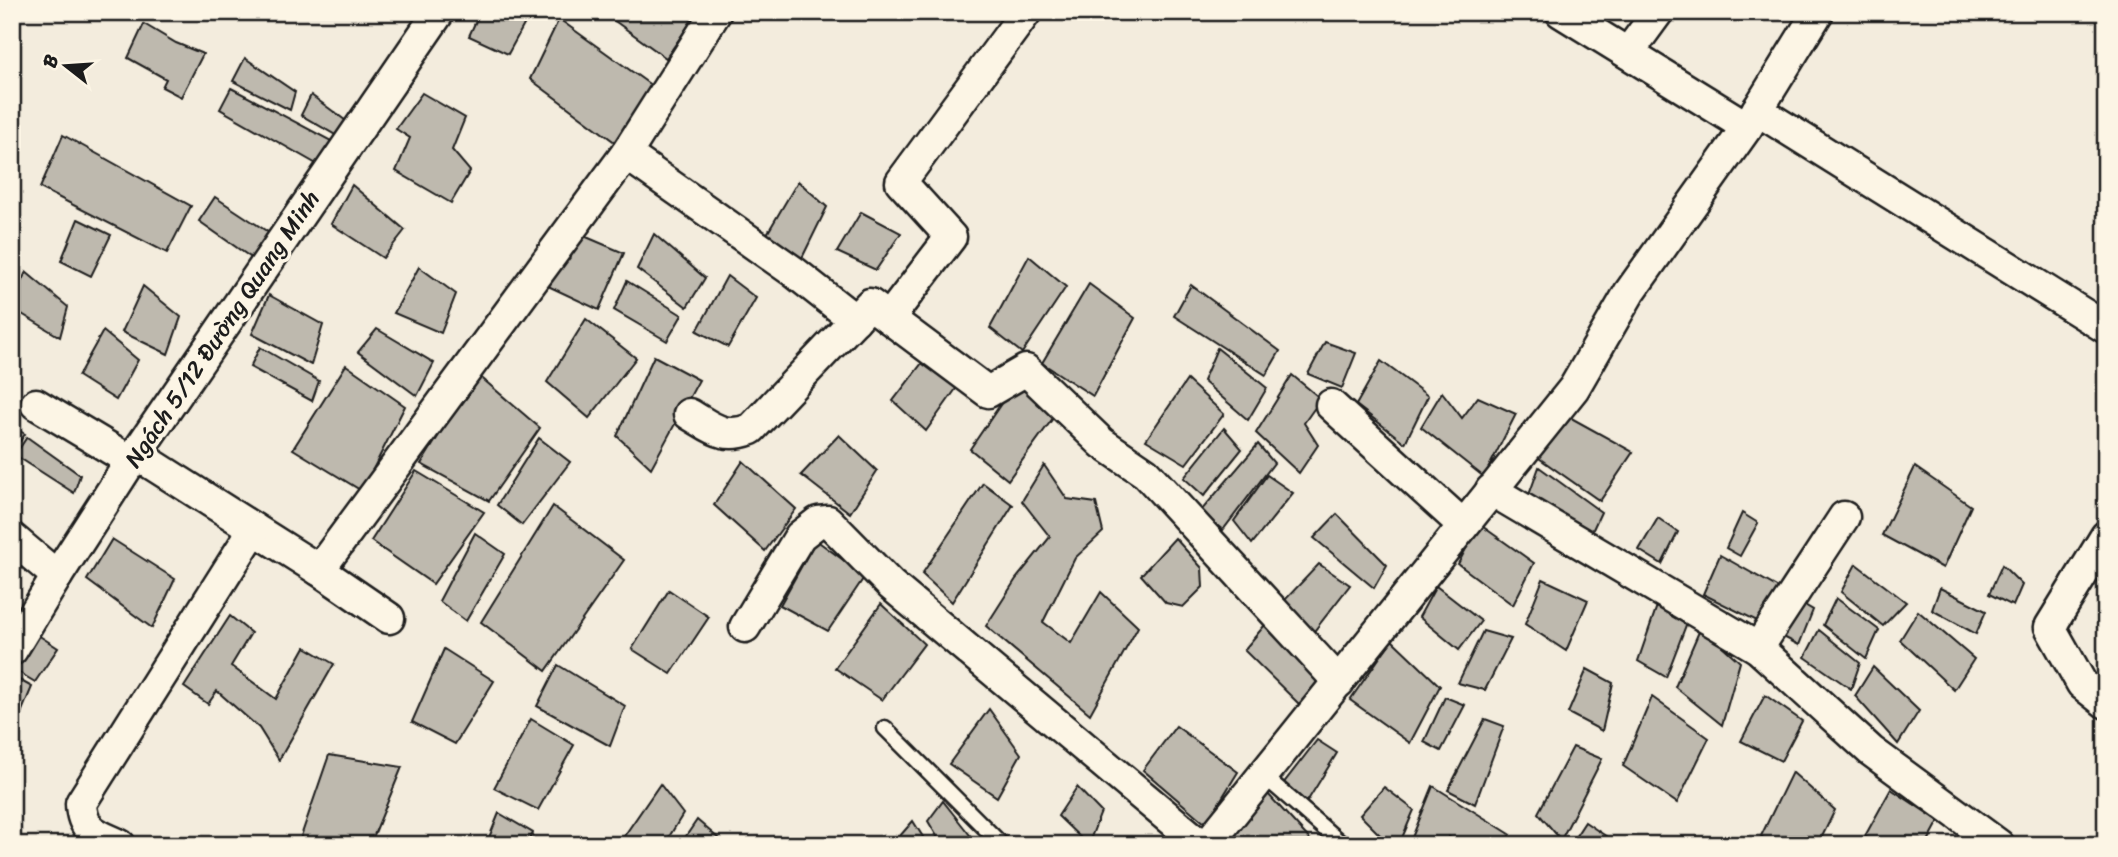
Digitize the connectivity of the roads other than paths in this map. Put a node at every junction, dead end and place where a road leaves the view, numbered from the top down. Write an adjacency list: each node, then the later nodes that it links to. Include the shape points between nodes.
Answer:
1 (439, 12): 16 (street, Ngách 5/12 Đường Quang Minh)
2 (716, 12): 9 (street)
3 (1026, 12): 10 (street, via 901,182 951,237)
4 (1561, 12): 7 (street)
5 (1658, 12): 7 (street)
6 (1818, 12): 8 (street)
7 (1628, 53): 8 (street)
8 (1752, 118): 12 (street); 17 (street, via 1629,293 1574,388)
9 (626, 153): 11 (street); 23 (street)
10 (889, 318): 11 (street, via 870,304); 29 (street, via 988,392 1026,370 1102,443 1146,473)
11 (855, 320): 15 (street, via 751,429 723,433)
12 (2106, 328)
13 (36, 404): 16 (street)
14 (1331, 405): 19 (street)
15 (689, 414)
16 (134, 458): 20 (street); 24 (street, Ngách 5/12 Đường Quang Minh)
17 (1491, 490): 19 (street); 27 (street)
18 (1844, 517): 27 (street)
19 (1463, 525): 29 (street)
20 (254, 529): 23 (street); 33 (street, via 81,803 82,818 91,831)
21 (2106, 536): 30 (street, via 2050,627 2082,684)
22 (12, 538): 24 (street)
23 (320, 570): 25 (street)
24 (57, 576): 28 (street, Ngách 5/12 Đường Quang Minh)
25 (389, 618)
26 (745, 627): 35 (street, via 800,536 818,522 828,521 891,585)
27 (1758, 648): 38 (street, via 1871,751)
28 (12, 650)
29 (1339, 682): 32 (street)
30 (2106, 703)
31 (884, 728): 34 (lane)
32 (1264, 776): 36 (street); 37 (lane)
33 (120, 845)
34 (1002, 845)
35 (1201, 845)
36 (1207, 845)
37 (1343, 845)
38 (1999, 845)

